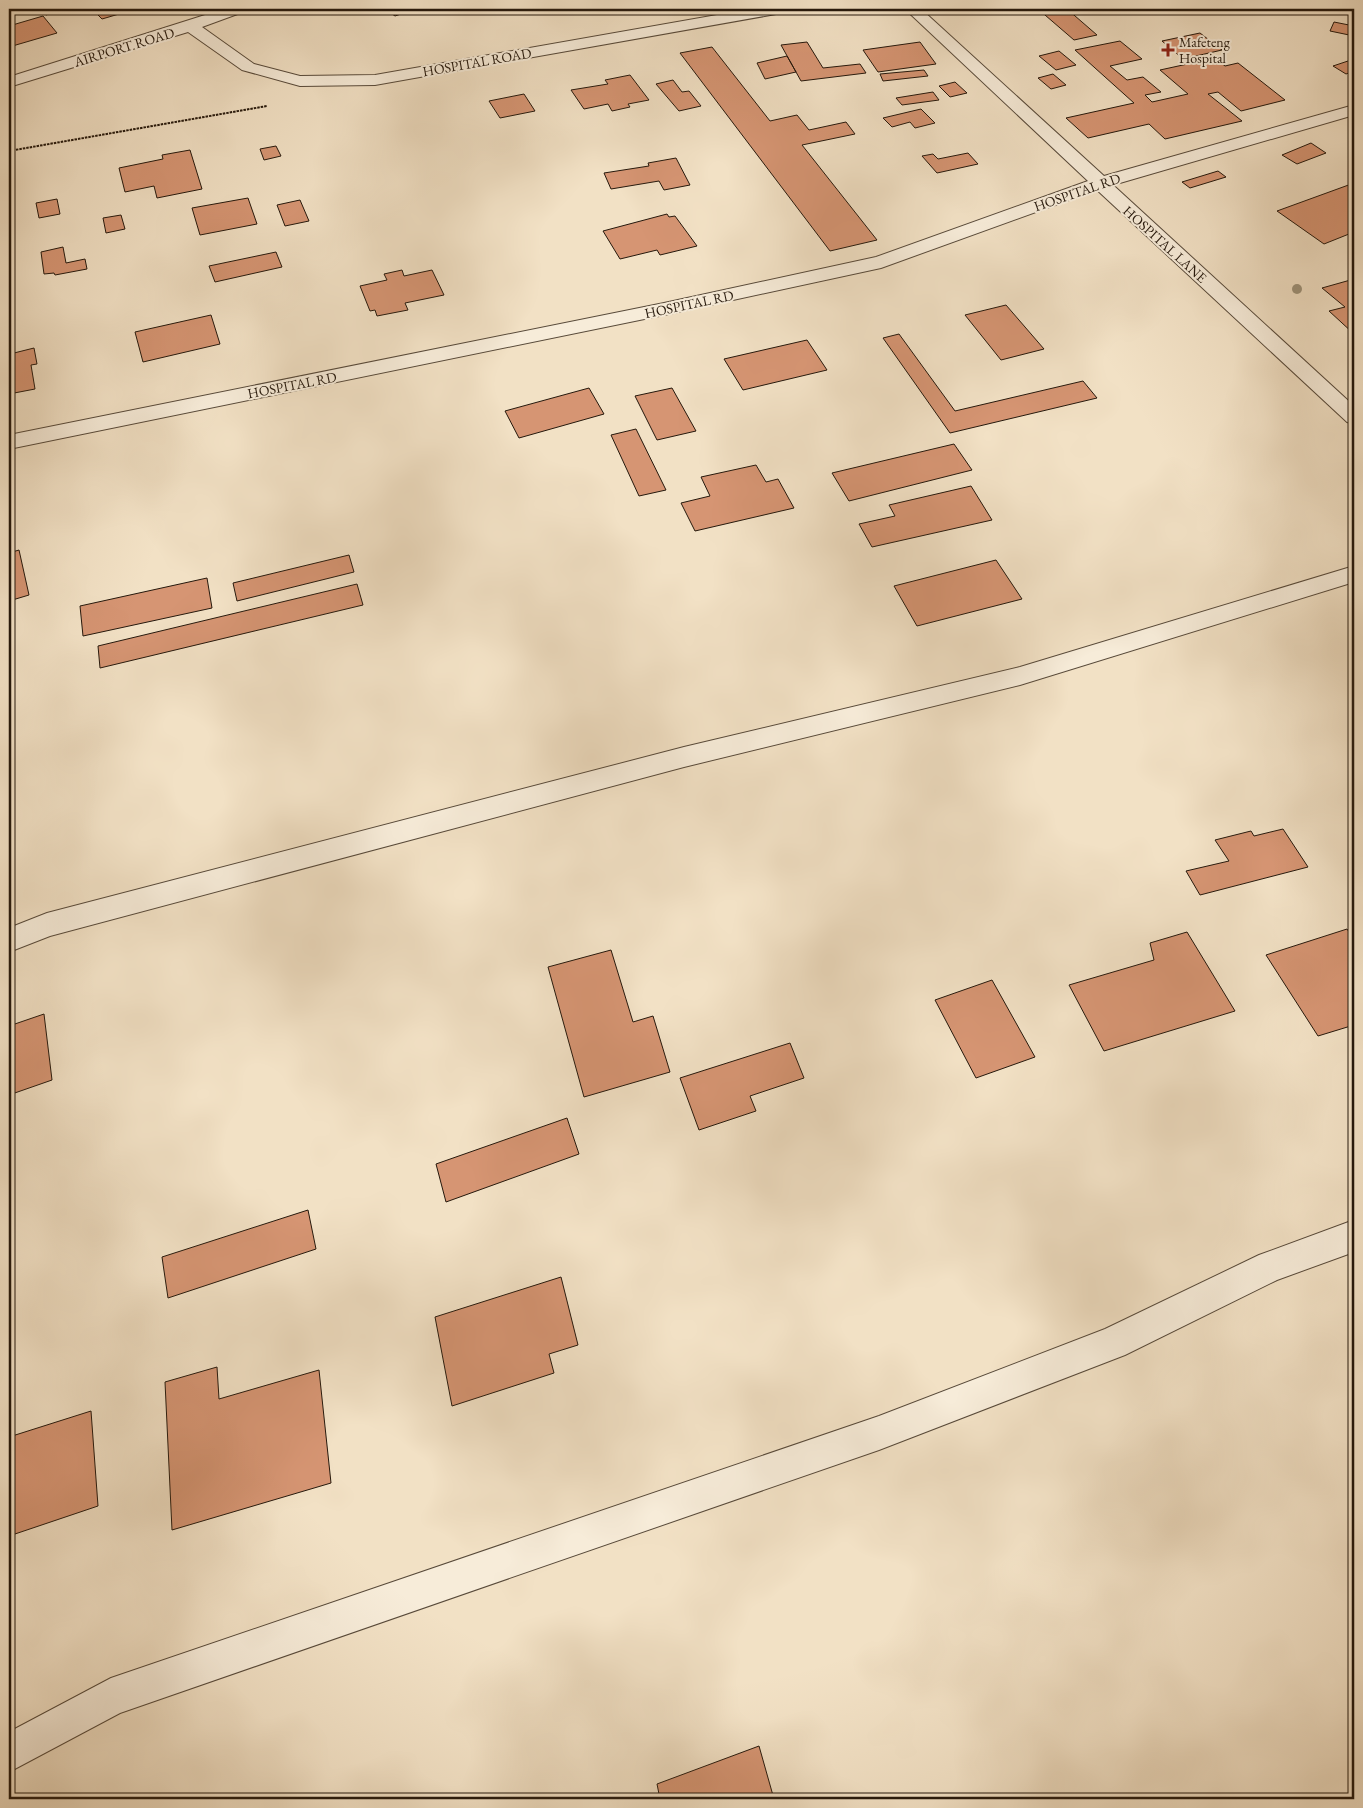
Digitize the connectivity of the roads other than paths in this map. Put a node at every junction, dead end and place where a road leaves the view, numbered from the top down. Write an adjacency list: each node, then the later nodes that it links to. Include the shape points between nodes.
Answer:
1 (238, 9): 4 (street, AIRPORT ROAD)
2 (776, 9): 4 (street, HOSPITAL ROAD, via 375,80 300,81 248,67)
3 (912, 9): 7 (street, HOSPITAL LANE)
4 (190, 26): 5 (street, AIRPORT ROAD)
5 (9, 82)
6 (1354, 110): 7 (street, HOSPITAL RD)
7 (1099, 183): 8 (street, HOSPITAL LANE); 9 (street, HOSPITAL RD, via 881,262 664,310)
8 (1354, 416)
9 (9, 442)
10 (1354, 574): 11 (street, via 1020,676 684,757 48,925)
11 (9, 940)
12 (1354, 1236): 13 (street, via 1270,1266 1113,1343 879,1433 111,1698)
13 (9, 1753)

